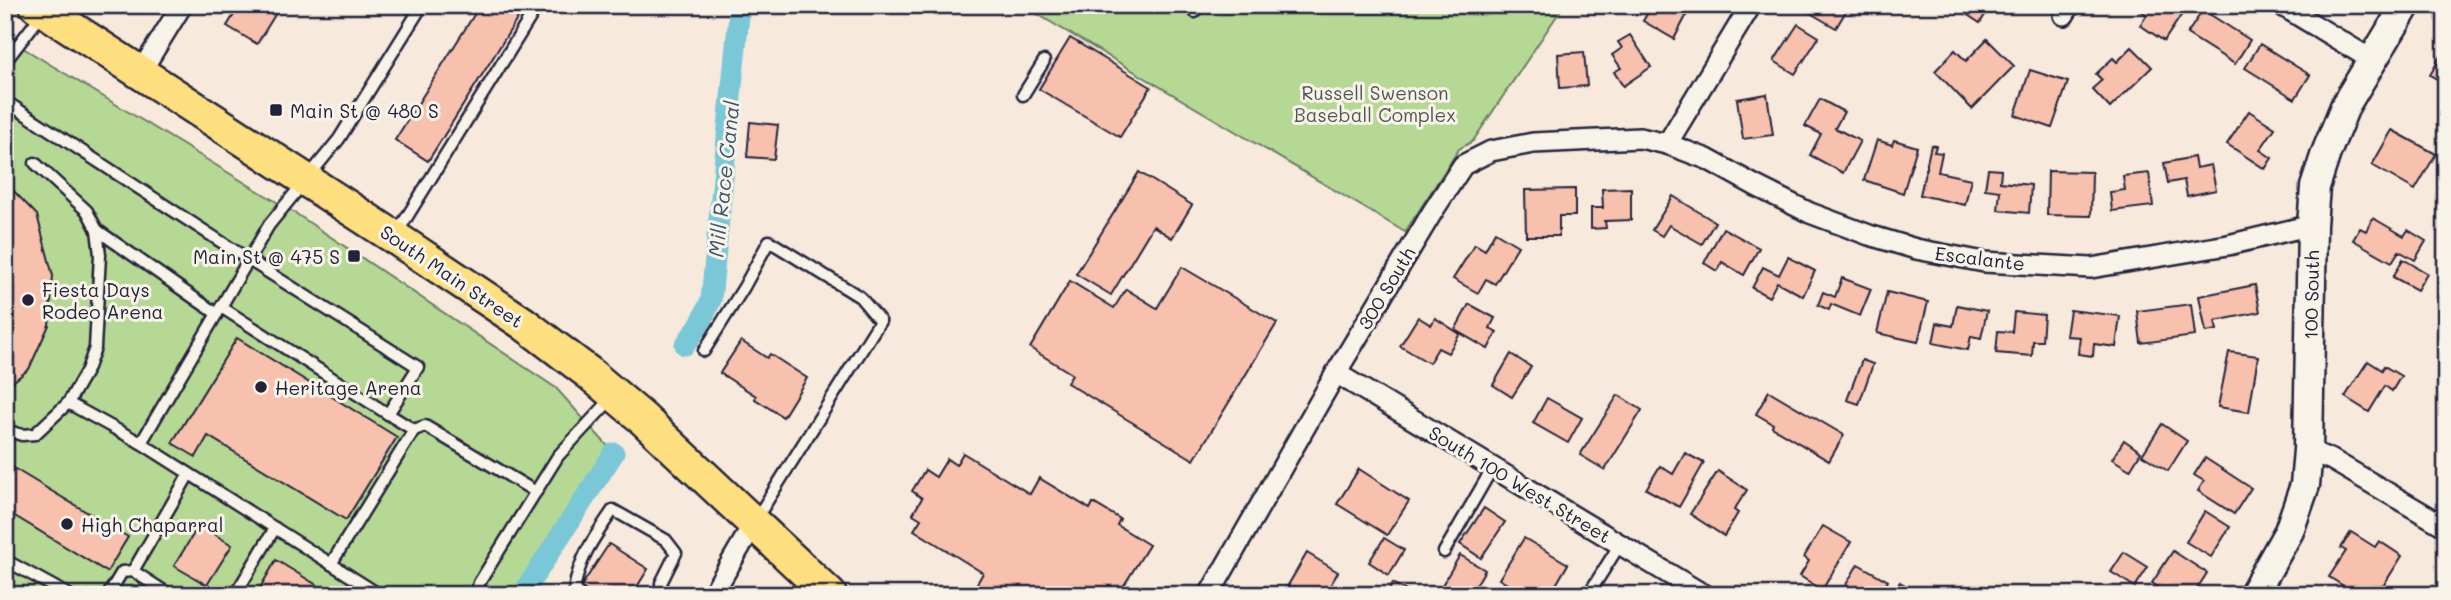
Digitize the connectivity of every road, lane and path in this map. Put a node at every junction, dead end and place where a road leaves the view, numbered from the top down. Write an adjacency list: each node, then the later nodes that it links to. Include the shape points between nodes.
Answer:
1 (182, 5): 11 (street)
2 (407, 5): 16 (lane, via 418,12 339,138)
3 (1751, 5): 14 (street)
4 (2281, 5): 8 (street)
5 (2406, 5): 8 (street, 100 South)
6 (40, 8): 10 (lane); 11 (main road, South Main Street)
7 (533, 13): 19 (lane)
8 (2372, 60): 17 (street, 100 South, via 2346,104 2326,153 2315,187)
9 (1044, 61): 12 (lane)
10 (5, 62)
11 (140, 73): 16 (main road, South Main Street)
12 (1023, 95)
13 (5, 101): 20 (lane)
14 (1667, 144): 17 (street, Escalante, via 1707,159 1810,213 1869,235 1984,262 2091,268 2228,245); 23 (street, 300 South, via 1623,137 1533,143 1492,151 1463,165)
15 (35, 163): 18 (lane, via 87,211)
16 (307, 180): 19 (main road, South Main Street); 20 (lane, via 269,225)
17 (2312, 225): 30 (street, 100 South)
18 (97, 230): 21 (lane); 25 (lane, via 95,348)
19 (394, 237): 24 (main road, South Main Street, via 523,323)
20 (249, 260): 21 (lane); 26 (lane, via 418,367)
21 (219, 311): 26 (lane); 29 (lane)
22 (705, 351): 34 (lane, via 769,241 860,297 880,321)
23 (1336, 373): 31 (street, South 100 West Street); 52 (street, 300 South)
24 (615, 395): 33 (lane, via 558,456); 34 (main road, South Main Street)
25 (68, 403): 27 (lane, via 35,434); 29 (lane)
26 (388, 414): 28 (lane)
27 (5, 430)
28 (414, 430): 33 (lane, via 425,426); 40 (lane)
29 (141, 443): 32 (lane)
30 (2308, 450): 35 (street); 55 (street, 100 South, via 2305,485 2289,531)
31 (1493, 467): 37 (street, South 100 West Street); 38 (lane)
32 (189, 474): 36 (lane); 41 (lane)
33 (536, 492): 47 (lane)
34 (754, 523): 50 (street); 51 (main road, South Main Street)
35 (2446, 527)
36 (275, 528): 40 (lane); 45 (lane)
37 (1620, 544): 53 (lane); 54 (street, South 100 West Street)
38 (1444, 552)
39 (5, 559): 42 (lane)
40 (331, 564): 46 (lane)
41 (133, 571): 43 (lane, via 121,572); 44 (lane)
42 (69, 595)
43 (108, 595)
44 (170, 595)
45 (235, 595)
46 (380, 595)
47 (476, 595)
48 (581, 595): 49 (lane, via 574,591 577,570 613,510 666,540 676,554 661,583)
49 (661, 595)
50 (712, 595)
51 (830, 595)
52 (1209, 595)
53 (1588, 595)
54 (1704, 595)
55 (2253, 595)

